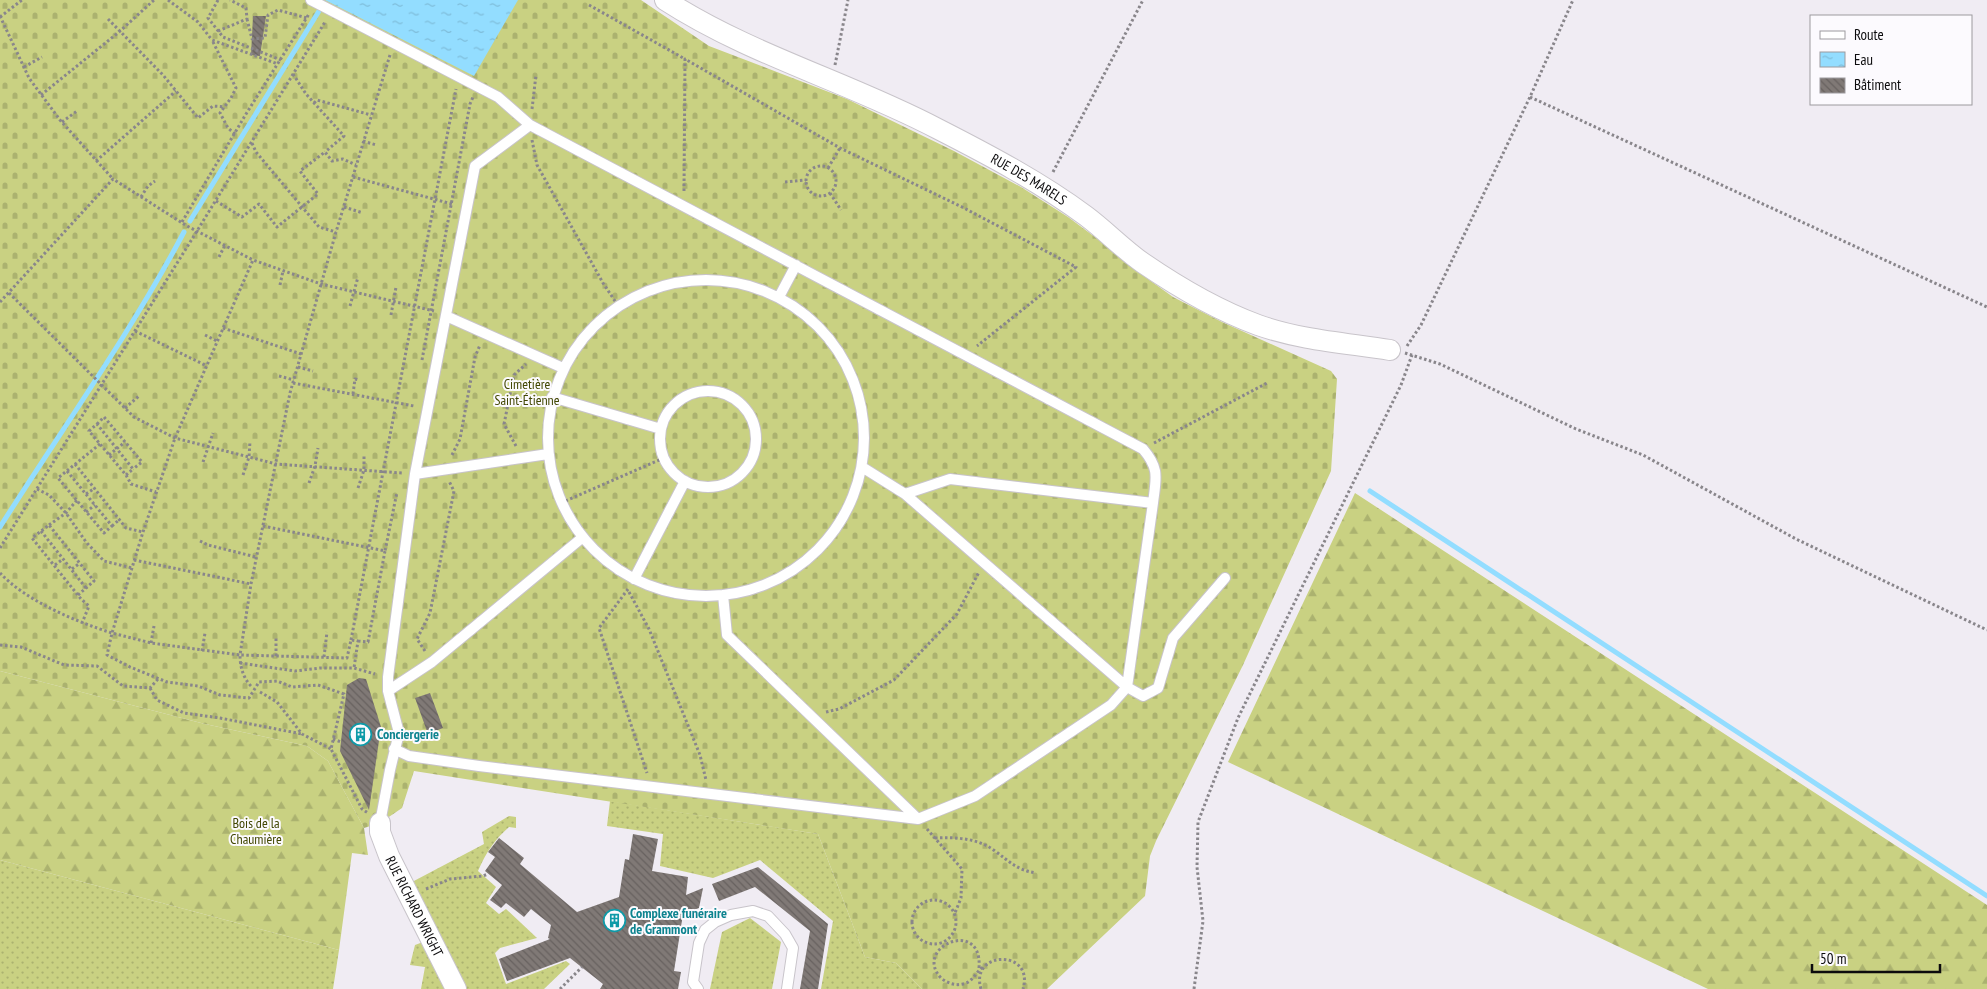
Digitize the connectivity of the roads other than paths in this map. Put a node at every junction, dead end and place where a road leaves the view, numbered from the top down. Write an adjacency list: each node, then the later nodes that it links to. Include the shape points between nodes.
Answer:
1 (665, 0): 7 (street, RUE DES MARELS, via 766,54 855,89 937,128 1042,186 1086,216 1142,262 1221,308 1291,334)
2 (314, 1): 3 (lane, via 498,97)
3 (530, 125): 4 (lane); 6 (lane, via 475,166)
4 (796, 265): 5 (lane); 16 (lane, via 1143,449 1153,461 1156,477)
5 (779, 297): 8 (lane, via 731,281 681,281 632,297 592,327); 12 (lane, via 820,327 849,368 864,417)
6 (446, 316): 8 (lane); 13 (lane)
7 (1390, 350)
8 (563, 368): 9 (lane)
9 (552, 397): 10 (lane); 11 (lane)
10 (661, 429): 14 (lane, via 664,458); 14 (lane, via 673,406 696,392 722,393 734,399 752,419 756,445 741,474 711,487)
11 (548, 454): 13 (lane); 17 (lane, via 561,502)
12 (862, 468): 15 (lane); 20 (lane, via 845,515 814,554 772,582)
13 (415, 474): 22 (lane)
14 (685, 481): 19 (lane)
15 (905, 494): 16 (lane, via 950,479); 21 (lane)
16 (1153, 503): 21 (lane)
17 (583, 537): 19 (lane, via 606,561); 22 (lane, via 432,662)
18 (1225, 578): 21 (lane, via 1173,638 1158,688 1144,696)
19 (634, 579): 20 (lane, via 677,593)
20 (723, 595): 24 (lane, via 727,636)
21 (1128, 687): 24 (lane, via 1111,706 975,796)
22 (388, 691): 23 (lane, via 399,733)
23 (394, 749): 24 (lane, via 409,756 479,766); 25 (lane)
24 (918, 819)
25 (380, 823): 26 (street, RUE RICHARD WRIGHT, via 388,856)
26 (456, 989)
27 (698, 989): 28 (lane, via 693,982 699,943 705,930 731,915 753,911 768,916 793,948)
28 (787, 989)

